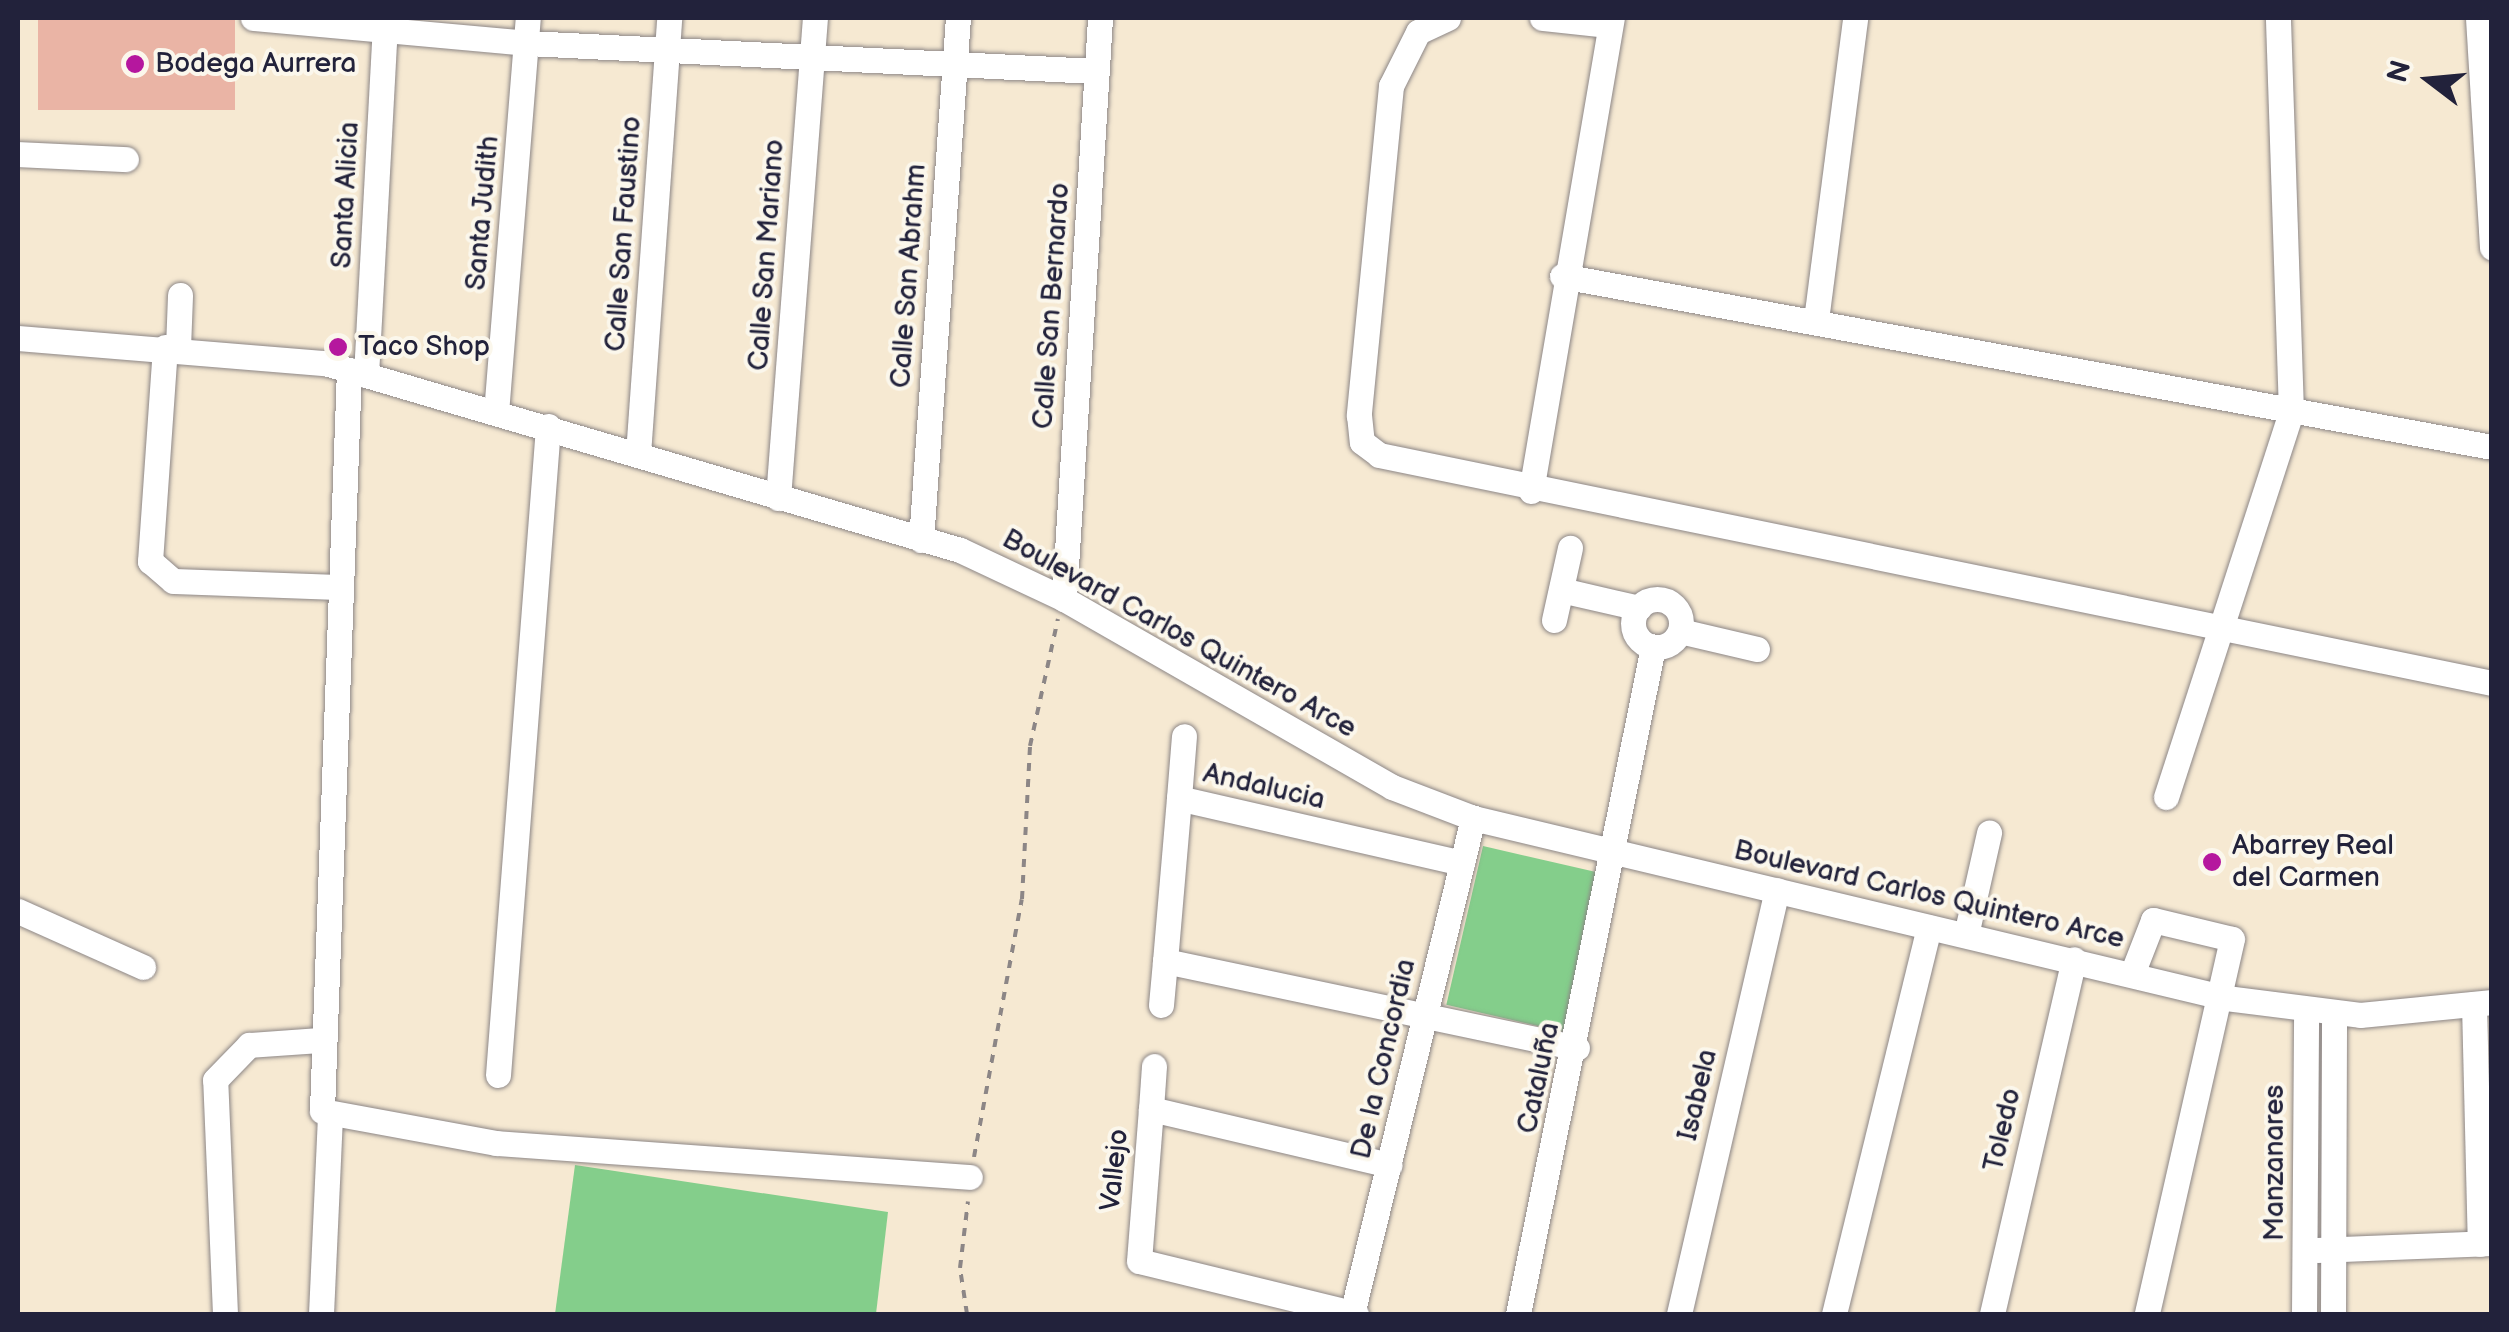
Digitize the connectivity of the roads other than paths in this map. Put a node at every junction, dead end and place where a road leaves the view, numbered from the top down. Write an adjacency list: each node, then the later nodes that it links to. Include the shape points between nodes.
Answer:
1 (253, 18): 12 (street)
2 (669, 18): 14 (street, Calle San Faustino)
3 (815, 18): 15 (street, Calle San Mariano)
4 (958, 18): 16 (street, Calle San Abrahm)
5 (1100, 18): 17 (street, Calle San Bernardo)
6 (1448, 18): 32 (street, via 1418,32 1390,86 1362,442 1379,455)
7 (1542, 18): 11 (street)
8 (1855, 18): 23 (street)
9 (2278, 18): 27 (street)
10 (2478, 18): 20 (street)
11 (1610, 21): 21 (street)
12 (385, 25): 13 (street); 26 (street, Santa Alicia)
13 (528, 30): 14 (street); 28 (street, Santa Judith)
14 (667, 50): 15 (street); 31 (street, Calle San Faustino)
15 (812, 57): 16 (street); 33 (street, Calle San Mariano)
16 (955, 64): 17 (street); 34 (street, Calle San Abrahm)
17 (1096, 71): 38 (street, Calle San Bernardo)
18 (18, 154): 19 (street)
19 (126, 159)
20 (2492, 248)
21 (1562, 276): 23 (street); 32 (street)
22 (180, 295): 25 (street)
23 (1816, 320): 27 (street)
24 (18, 338): 25 (street, Boulevard Carlos Quintero Arce)
25 (172, 348): 26 (street, Boulevard Carlos Quintero Arce); 36 (street, via 150,561 173,580)
26 (358, 372): 28 (street, Boulevard Carlos Quintero Arce); 36 (street, Santa Alicia)
27 (2290, 412): 30 (street); 41 (street)
28 (496, 413): 29 (street, Boulevard Carlos Quintero Arce)
29 (548, 426): 31 (street, Boulevard Carlos Quintero Arce); 70 (street)
30 (2492, 447)
31 (638, 454): 33 (street, Boulevard Carlos Quintero Arce)
32 (1531, 491): 41 (street)
33 (778, 498): 34 (street, Boulevard Carlos Quintero Arce)
34 (921, 540): 38 (street, Boulevard Carlos Quintero Arce, via 1006,568)
35 (1570, 548): 37 (street)
36 (339, 587): 67 (street, Santa Alicia)
37 (1561, 590): 39 (street); 40 (street)
38 (1064, 599): 49 (street, Boulevard Carlos Quintero Arce, via 1392,787)
39 (1639, 608): 42 (street, via 1668,602); 43 (street, via 1635,632)
40 (1554, 620)
41 (2219, 626): 45 (street); 47 (street)
42 (1680, 630): 43 (street); 44 (street)
43 (1654, 647): 51 (street, Cataluña)
44 (1757, 649)
45 (2492, 683)
46 (1184, 736): 48 (street)
47 (2166, 797)
48 (1179, 798): 52 (street, Andalucia); 58 (street, Andalucia)
49 (1473, 818): 51 (street, Boulevard Carlos Quintero Arce); 52 (street, De la Concordia)
50 (1988, 832): 56 (street)
51 (1618, 854): 53 (street, Boulevard Carlos Quintero Arce); 68 (street, Cataluña)
52 (1462, 863): 65 (street, De la Concordia)
53 (1777, 890): 55 (street, Boulevard Carlos Quintero Arce); 83 (street, Isabela)
54 (18, 910): 59 (street)
55 (1929, 926): 56 (street, Boulevard Carlos Quintero Arce); 84 (street)
56 (1966, 935): 57 (street, Boulevard Carlos Quintero Arce)
57 (2074, 959): 60 (street, Boulevard Carlos Quintero Arce); 85 (street, Toledo)
58 (1165, 961): 63 (street, Andalucia); 65 (street)
59 (142, 966)
60 (2132, 974): 61 (street, Boulevard Carlos Quintero Arce); 61 (street, via 2153,920 2219,929 2232,939)
61 (2226, 998): 64 (street, Boulevard Carlos Quintero Arce); 86 (street)
62 (2483, 1003): 66 (street, Boulevard Carlos Quintero Arce); 71 (street)
63 (1161, 1005)
64 (2306, 1011): 66 (street, Boulevard Carlos Quintero Arce); 78 (street, Manzanares)
65 (1425, 1012): 68 (street); 74 (street, De la Concordia)
66 (2334, 1014): 77 (street)
67 (318, 1040): 73 (street, Santa Alicia, via 319,1106); 79 (street, via 249,1045 215,1080)
68 (1577, 1048): 82 (street, Cataluña)
69 (1154, 1066): 72 (street)
70 (498, 1075)
71 (2484, 1085): 76 (street)
72 (1151, 1109): 74 (street, Vallejo); 81 (street, Vallejo, via 1139,1262)
73 (330, 1116): 75 (street, via 496,1143); 80 (street, Santa Alicia)
74 (1390, 1165): 81 (street, De la Concordia)
75 (970, 1177)
76 (2486, 1244): 77 (street)
77 (2334, 1250): 78 (street); 88 (street)
78 (2304, 1251): 87 (street, Manzanares)
79 (225, 1314)
80 (321, 1314)
81 (1354, 1314)
82 (1518, 1314)
83 (1678, 1314)
84 (1834, 1314)
85 (1992, 1314)
86 (2147, 1314)
87 (2304, 1314)
88 (2333, 1314)

